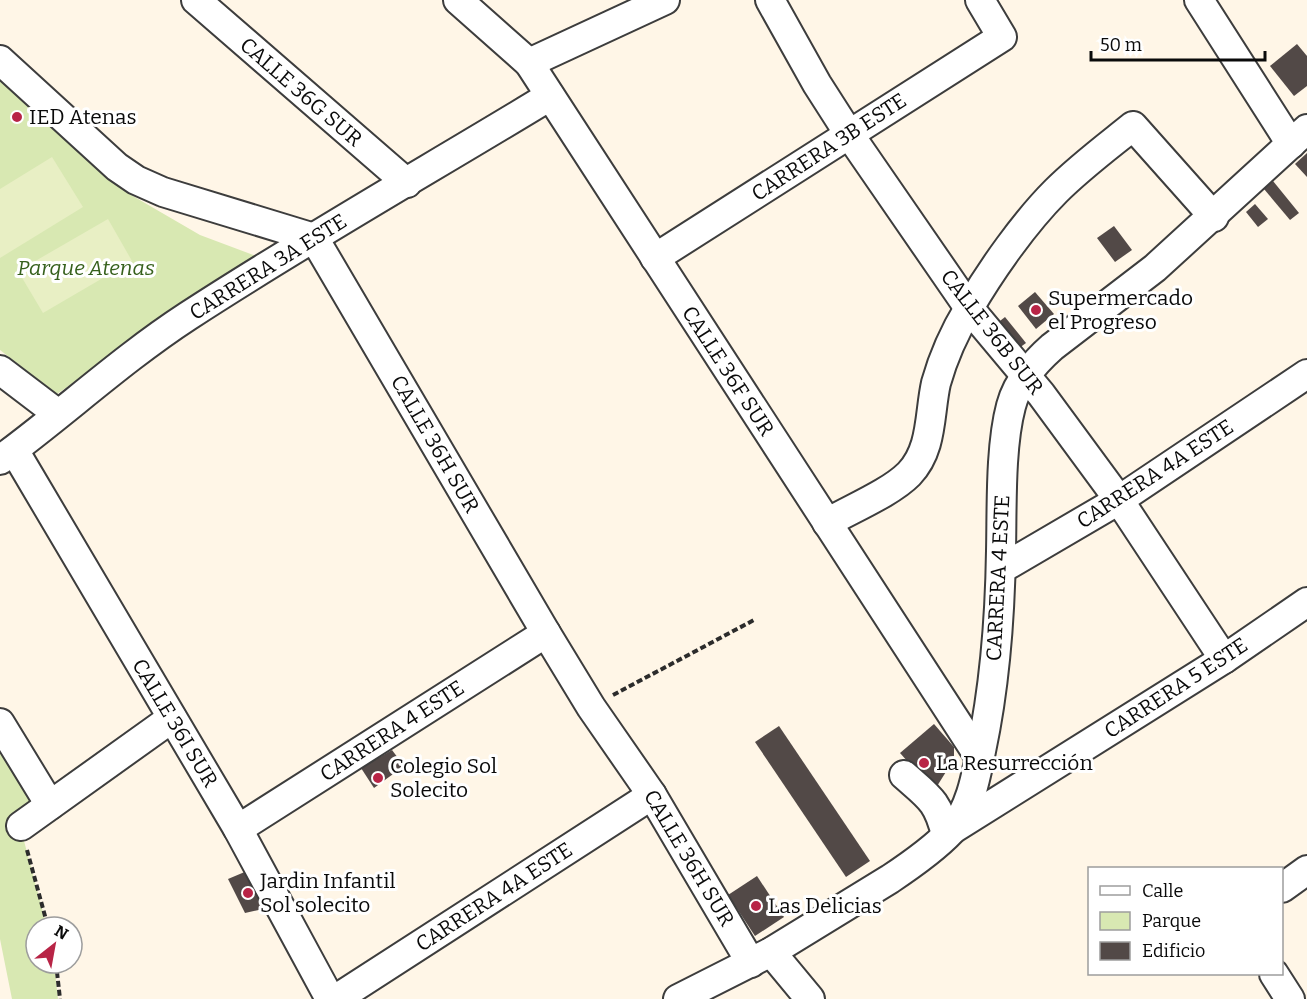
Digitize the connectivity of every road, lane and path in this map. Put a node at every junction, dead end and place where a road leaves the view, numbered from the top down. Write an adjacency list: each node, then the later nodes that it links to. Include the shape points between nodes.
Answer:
1 (196, 0): 12 (street, CALLE 36G SUR)
2 (458, 0): 8 (street, CALLE 36F SUR)
3 (665, 0): 8 (street)
4 (770, 0): 10 (street, CALLE 36B SUR)
5 (980, 0): 10 (street, CARRERA 3B ESTE, via 1002,37)
6 (1199, 0): 11 (street)
7 (0, 60): 14 (street, via 136,180 163,192)
8 (529, 63): 9 (street, CALLE 36F SUR)
9 (550, 96): 12 (street, CARRERA 3A ESTE); 15 (street, CALLE 36F SUR)
10 (849, 134): 15 (street, CARRERA 3B ESTE); 16 (street, CALLE 36B SUR)
11 (1299, 136): 13 (street, CARRERA 4 ESTE)
12 (407, 183): 14 (street, CARRERA 3A ESTE)
13 (1214, 217): 16 (street, via 1133,126 1056,191 1012,244); 19 (street, CARRERA 4 ESTE, via 1133,286 1052,347)
14 (314, 238): 20 (street, CARRERA 3A ESTE, via 187,316); 27 (street, CALLE 36H SUR)
15 (655, 258): 23 (street, CALLE 36F SUR)
16 (969, 308): 19 (street, CALLE 36B SUR); 23 (street, via 944,358 926,445 917,465 893,486)
17 (0, 370): 20 (street)
18 (1307, 374): 22 (street, CARRERA 4A ESTE)
19 (1026, 375): 22 (street, CALLE 36B SUR); 24 (street, CARRERA 4 ESTE, via 1011,404 1009,417)
20 (58, 414): 21 (street, CARRERA 3A ESTE)
21 (7, 455): 30 (street, CALLE 36I SUR)
22 (1119, 500): 24 (street, CARRERA 4A ESTE); 28 (street, CALLE 36B SUR)
23 (827, 523): 32 (street, CALLE 36F SUR)
24 (1001, 569): 32 (street, CARRERA 4 ESTE, via 992,691)
25 (1307, 602): 28 (street, CARRERA 5 ESTE)
26 (754, 620): 29 (path)
27 (546, 633): 29 (street, CALLE 36H SUR); 37 (street, CARRERA 4 ESTE)
28 (1224, 659): 38 (street, CARRERA 5 ESTE)
29 (591, 707): 34 (street, CALLE 36H SUR)
30 (172, 718): 35 (street); 37 (street, CALLE 36I SUR)
31 (0, 723): 35 (street)
32 (980, 758): 38 (street, CARRERA 4 ESTE, via 970,796)
33 (904, 775): 38 (street, via 930,797)
34 (652, 795): 42 (street, CALLE 36H SUR); 47 (street, CARRERA 4A ESTE)
35 (51, 805): 36 (street)
36 (21, 826): 41 (path)
37 (238, 829): 46 (street, CALLE 36I SUR)
38 (949, 832): 42 (street, CARRERA 4 ESTE, via 907,868)
39 (1307, 870): 40 (street)
40 (1283, 887)
41 (45, 915)
42 (761, 957): 48 (street, CARRERA 4 ESTE); 49 (street, CALLE 36H SUR)
43 (57, 975): 45 (path)
44 (1275, 975): 50 (street)
45 (60, 999)
46 (330, 999)
47 (336, 999)
48 (678, 999)
49 (810, 999)
50 (1290, 999)

